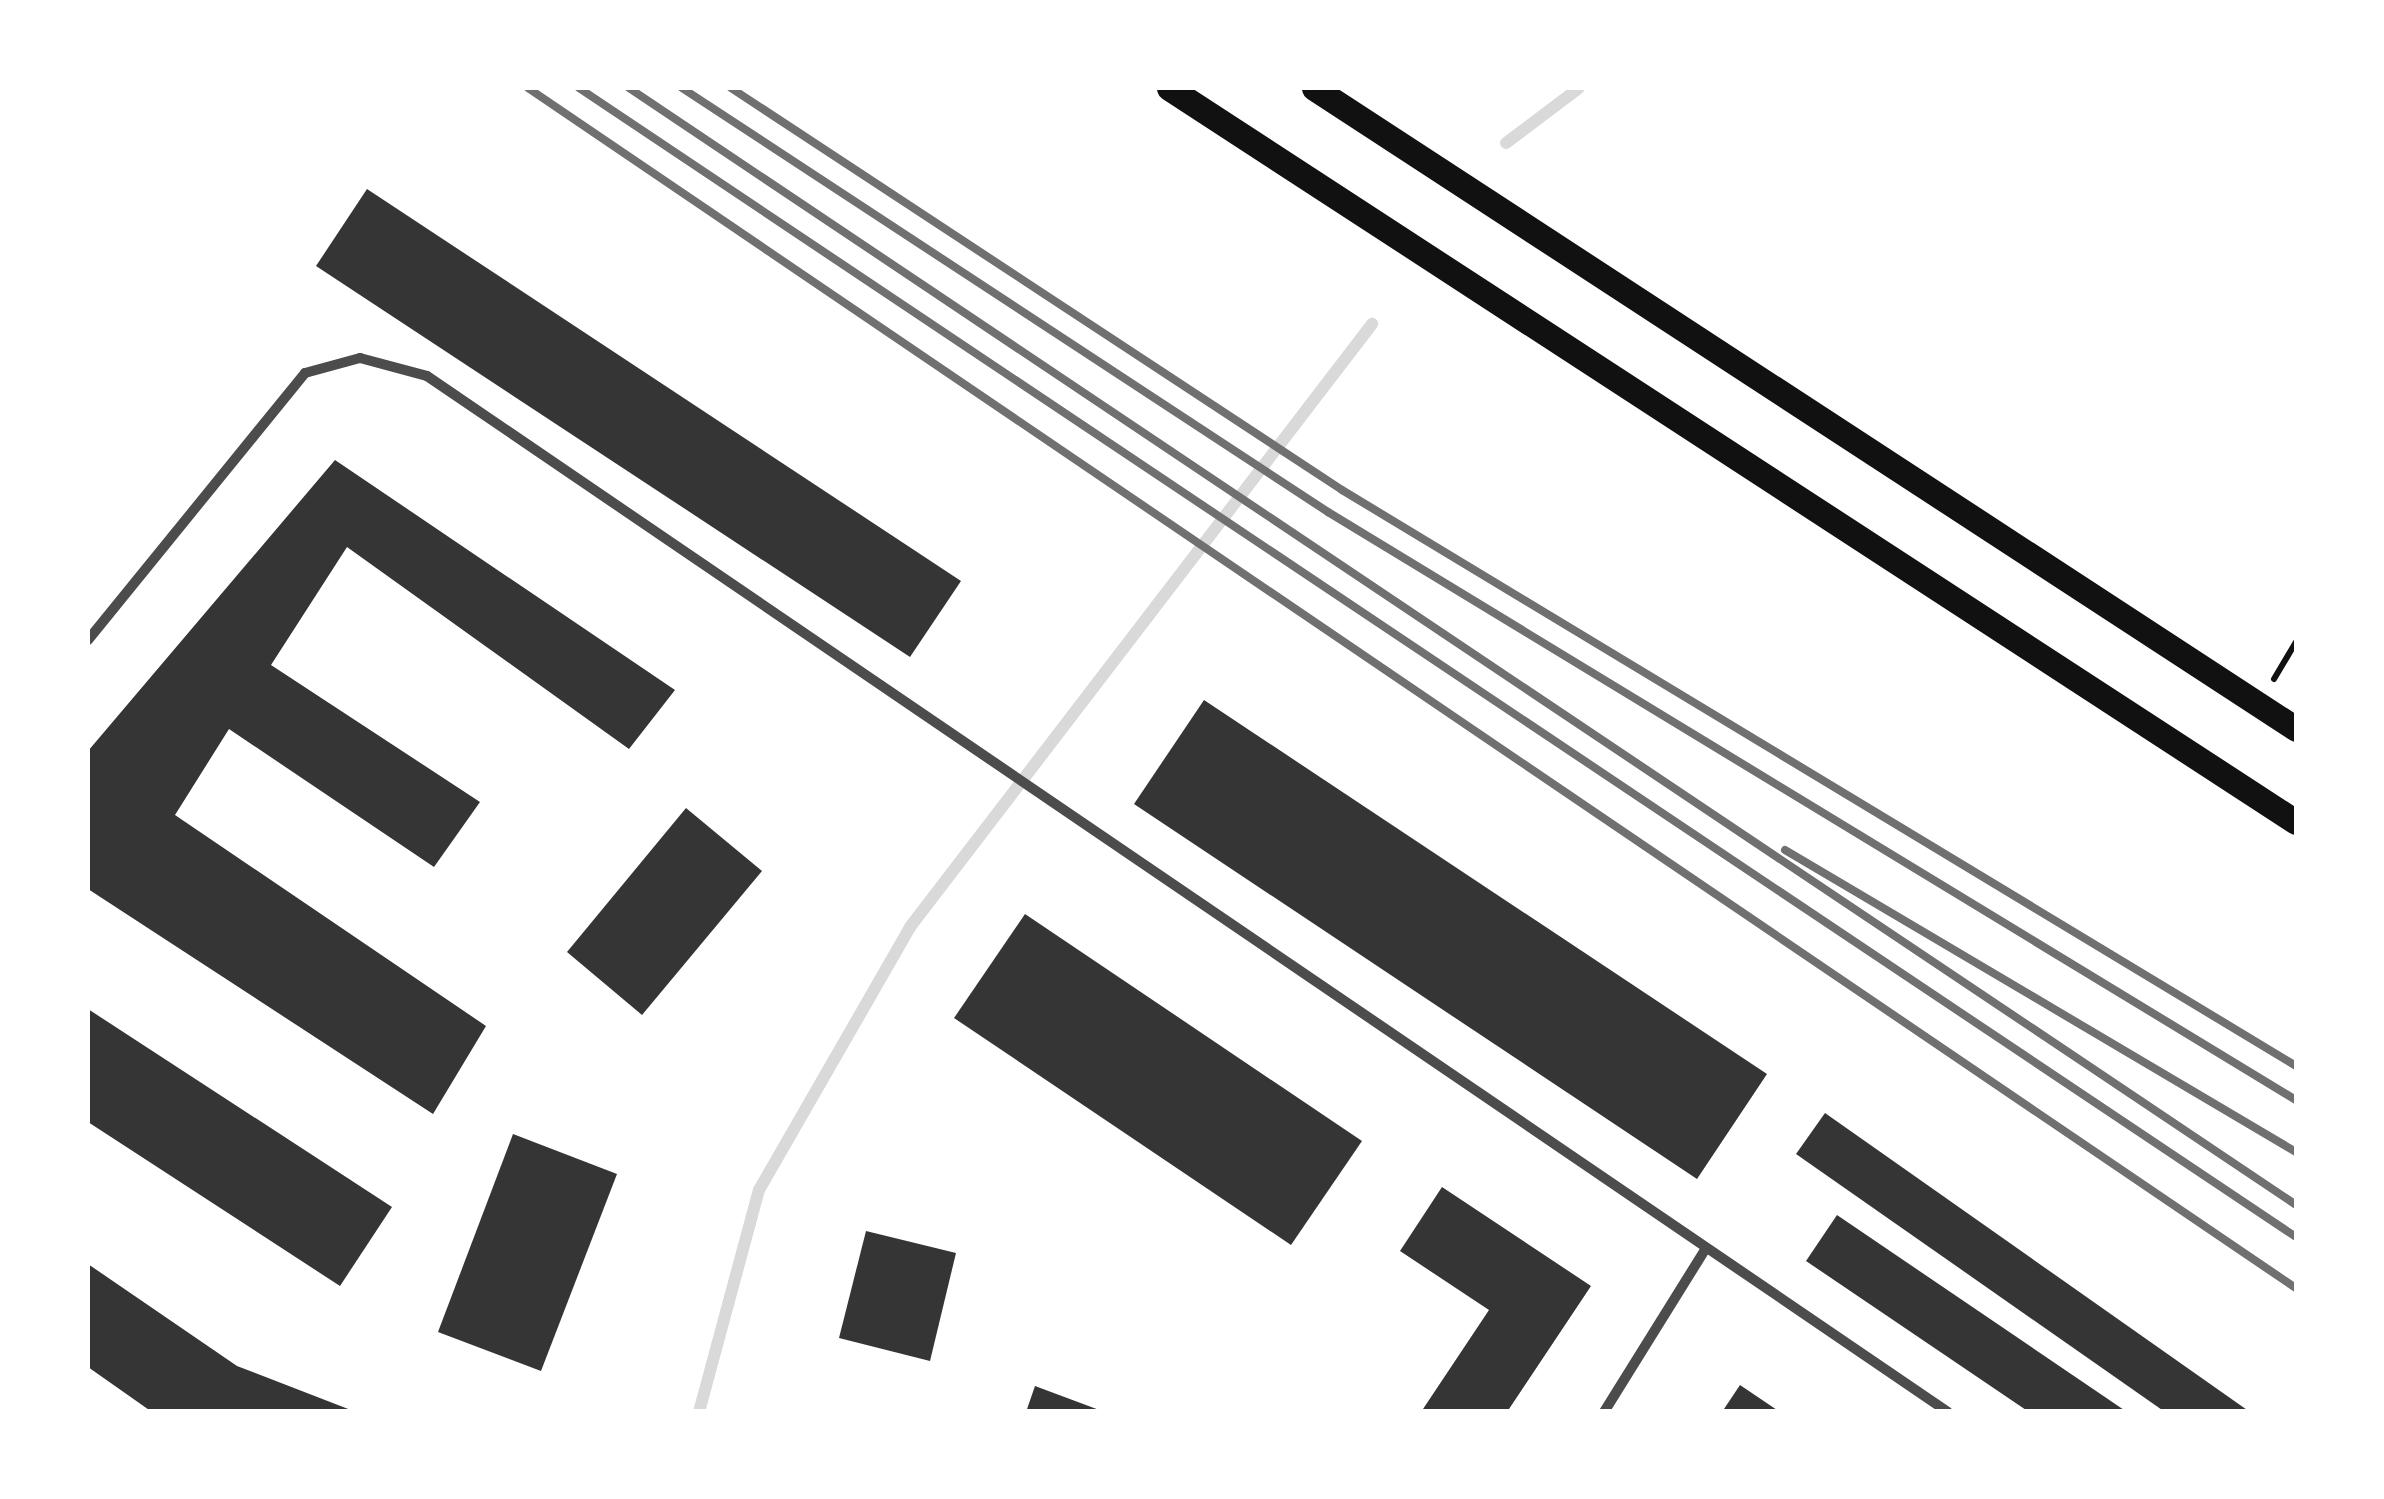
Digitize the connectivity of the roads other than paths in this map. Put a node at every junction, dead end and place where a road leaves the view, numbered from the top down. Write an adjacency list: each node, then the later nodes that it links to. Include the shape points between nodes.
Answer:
1 (1169, 88): 5 (main road)
2 (1314, 88): 4 (main road)
3 (88, 640): 6 (street, via 305,374 360,358 427,376)
4 (2296, 729)
5 (2296, 822)
6 (1705, 1250): 7 (street); 8 (street)
7 (1604, 1412)
8 (1948, 1412)

